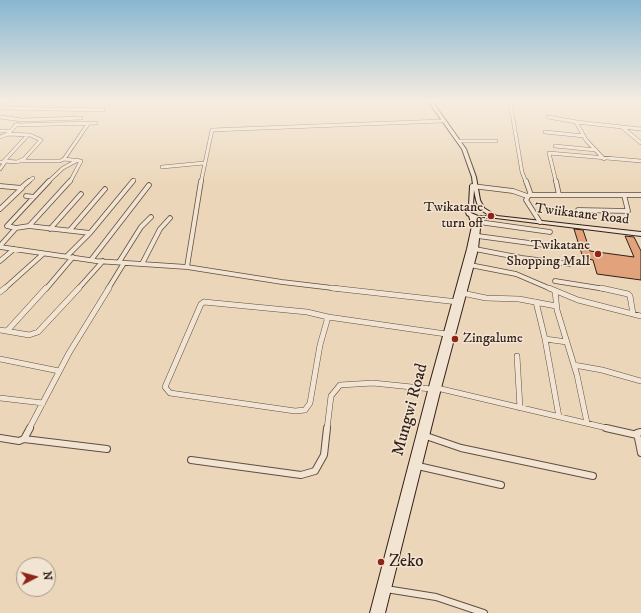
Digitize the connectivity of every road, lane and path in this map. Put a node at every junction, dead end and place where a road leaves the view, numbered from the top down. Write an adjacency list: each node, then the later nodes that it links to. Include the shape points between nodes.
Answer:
1 (0, 130): 12 (street)
2 (12, 130): 12 (street)
3 (31, 130): 13 (street)
4 (84, 130): 21 (street)
5 (224, 130): 28 (street, via 212,130)
6 (448, 130): 35 (main road, via 463,156)
7 (451, 130): 16 (main road)
8 (516, 130): 43 (street, via 522,172)
9 (581, 130): 14 (street)
10 (625, 130): 18 (street)
11 (545, 132): 14 (street)
12 (9, 133): 13 (street); 15 (street)
13 (28, 136): 24 (street, via 40,138 40,142); 27 (street)
14 (584, 136): 20 (street)
15 (0, 137)
16 (460, 141): 17 (street); 35 (main road, via 470,163)
17 (496, 141)
18 (641, 143)
19 (555, 146): 20 (street)
20 (596, 150): 22 (street)
21 (64, 159): 23 (street); 24 (street)
22 (604, 159): 25 (street); 39 (street, via 549,153)
23 (78, 160): 44 (street, via 63,168); 53 (street, via 81,161 70,182)
24 (22, 161): 27 (street)
25 (641, 161)
26 (0, 162): 27 (street)
27 (5, 162): 30 (street)
28 (204, 163): 29 (street); 75 (street)
29 (162, 167)
30 (0, 169)
31 (33, 178): 36 (street)
32 (134, 180): 58 (street)
33 (150, 185): 68 (street)
34 (0, 186): 36 (street)
35 (474, 186): 43 (street, via 513,191); 45 (main road); 46 (main road)
36 (22, 187): 47 (street)
37 (105, 190): 56 (street)
38 (81, 194): 55 (street)
39 (559, 195): 40 (street); 43 (street)
40 (624, 195): 41 (street); 48 (street, via 628,211)
41 (641, 195)
42 (26, 196): 44 (street)
43 (529, 196): 52 (street, via 530,208)
44 (34, 197): 54 (street, via 7,226)
45 (471, 206): 46 (main road); 49 (main road, via 467,210)
46 (482, 208): 49 (main road)
47 (0, 209)
48 (578, 210)
49 (480, 216): 52 (main road, Twiikatane Road); 57 (street); 60 (main road, Mungwi Road); 80 (main road, Mungwi Road, via 474,226)
50 (151, 217): 71 (street, via 141,227)
51 (170, 218): 72 (street, via 160,229)
52 (540, 222): 59 (main road, Twiikatane Road)
53 (29, 226): 54 (street); 55 (street)
54 (16, 228): 61 (street)
55 (50, 228): 56 (street)
56 (70, 230): 58 (street)
57 (550, 232)
58 (90, 233): 66 (street)
59 (641, 234)
60 (478, 236): 62 (street); 64 (main road, Mungwi Road)
61 (0, 246): 63 (street)
62 (558, 247)
63 (14, 249): 65 (street); 69 (street)
64 (475, 249): 73 (street); 74 (main road, Mungwi Road)
65 (43, 254): 66 (street); 78 (street)
66 (67, 256): 67 (street)
67 (73, 257): 68 (street); 87 (street)
68 (91, 260): 70 (street)
69 (0, 261)
70 (103, 262): 71 (street); 87 (street, via 38,332 29,335)
71 (122, 262): 72 (street); 94 (street)
72 (142, 264): 75 (street)
73 (570, 264)
74 (470, 265): 77 (street, via 516,274); 79 (main road, Mungwi Road)
75 (187, 267): 80 (street, via 282,282)
76 (555, 281): 83 (street, via 628,294)
77 (555, 291): 82 (street); 83 (street, via 578,300)
78 (0, 292)
79 (462, 293): 80 (main road, Mungwi Road); 81 (street, via 486,298 501,297)
80 (458, 302): 88 (main road, Mungwi Road); 96 (main road, Mungwi Road)
81 (536, 302): 82 (street); 89 (street)
82 (556, 306): 90 (street)
83 (633, 314): 84 (street)
84 (641, 316)
85 (328, 317): 85 (street, via 320,345 310,403 305,410 295,411 170,393 165,387 204,302 307,312); 88 (street)
86 (0, 330): 87 (street)
87 (7, 331)
88 (446, 334): 96 (main road, Mungwi Road)
89 (545, 339): 90 (street); 100 (street)
90 (567, 342): 93 (street)
91 (517, 356): 99 (street)
92 (0, 359): 94 (street)
93 (574, 365): 95 (street, via 602,370); 101 (street)
94 (59, 371): 98 (street)
95 (641, 382)
96 (434, 389): 99 (street); 103 (main road, Mungwi Road); 108 (street, via 373,384 340,385 331,396 324,455 315,471 301,475); 113 (main road, Mungwi Road)
97 (0, 398): 98 (street)
98 (43, 403): 105 (street)
99 (520, 408): 100 (street)
100 (559, 417): 101 (street)
101 (587, 424): 102 (street)
102 (639, 433): 107 (street)
103 (426, 436): 109 (main road, Mungwi Road); 110 (street, via 461,448)
104 (0, 438): 105 (street, via 19,441)
105 (24, 439): 106 (street)
106 (107, 449)
107 (641, 453)
108 (191, 460)
109 (418, 466): 111 (street); 112 (main road, Mungwi Road)
110 (593, 476)
111 (501, 486)
112 (386, 589): 114 (main road, Mungwi Road); 115 (street, via 436,597)
113 (375, 613)
114 (380, 613)
115 (484, 613)

